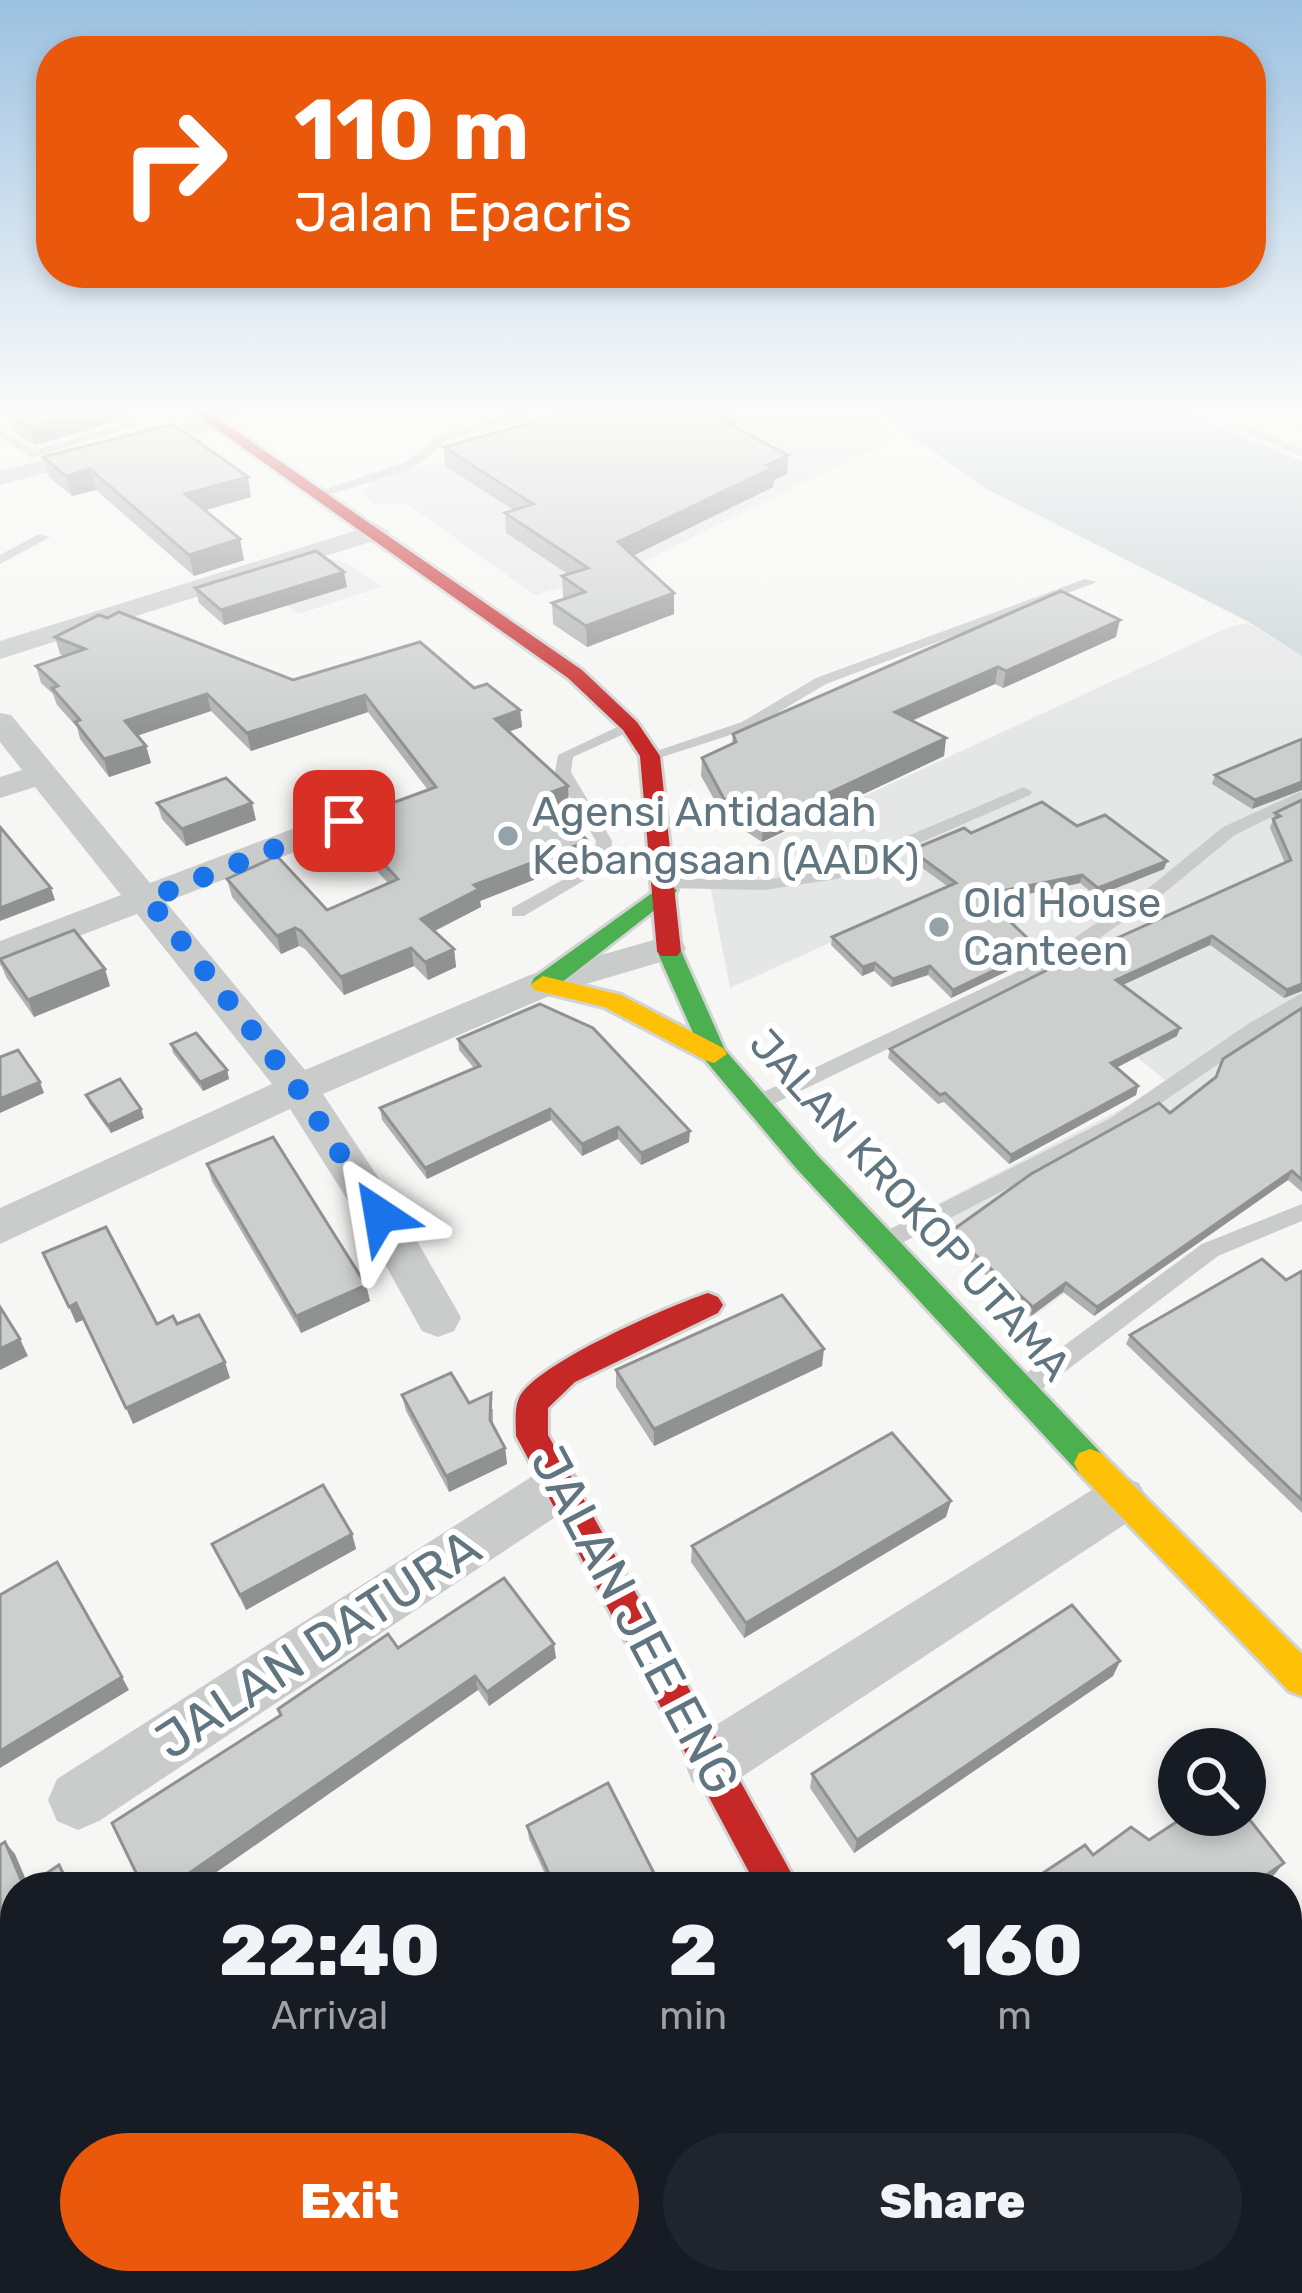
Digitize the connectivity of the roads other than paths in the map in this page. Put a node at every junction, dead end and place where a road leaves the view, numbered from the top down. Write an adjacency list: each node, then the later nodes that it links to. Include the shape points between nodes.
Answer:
1 (360, 520): 2 (street, JALAN KROKOP UTAMA)
2 (377, 532): 6 (street); 8 (street, JALAN KROKOP UTAMA, via 575,674)
3 (44, 537): 4 (lane)
4 (0, 560)
5 (1090, 583): 9 (lane, via 821,681 747,725)
6 (0, 650)
7 (0, 722): 10 (street)
8 (630, 726): 9 (street, JALAN KROKOP UTAMA); 17 (lane, via 566,755 563,772 604,841 601,865)
9 (650, 756): 15 (street, JALAN KROKOP UTAMA)
10 (44, 773): 11 (street); 16 (street)
11 (0, 788)
12 (1024, 792): 15 (lane, via 831,874)
13 (1302, 796): 24 (lane, via 1229,830 1048,964)
14 (382, 806): 16 (street)
15 (665, 887): 18 (street, JALAN KROKOP UTAMA); 20 (street)
16 (148, 899): 19 (street); 23 (street)
17 (518, 912)
18 (668, 948): 20 (street); 22 (street, JALAN KROKOP UTAMA)
19 (0, 954)
20 (543, 984): 22 (street, via 612,1001); 23 (street)
21 (1302, 999): 27 (lane, via 1116,1124)
22 (714, 1054): 24 (street, JALAN KROKOP UTAMA)
23 (298, 1089): 26 (street); 29 (street)
24 (755, 1105): 27 (street, JALAN KROKOP UTAMA)
25 (1302, 1212): 30 (lane, via 1210,1250)
26 (0, 1227)
27 (884, 1243): 30 (street, JALAN KROKOP UTAMA)
28 (709, 1305): 31 (street, JALAN JEE ENG, via 564,1373 532,1403 532,1436)
29 (438, 1318)
30 (1020, 1392): 32 (street, JALAN KROKOP UTAMA)
31 (557, 1488): 34 (street, JALAN JEE ENG); 35 (street, JALAN DATURA)
32 (1121, 1499): 33 (street, JALAN KROKOP UTAMA); 34 (street)
33 (1302, 1679)
34 (713, 1761): 36 (street, JALAN JEE ENG)
35 (78, 1800)
36 (771, 1872)

